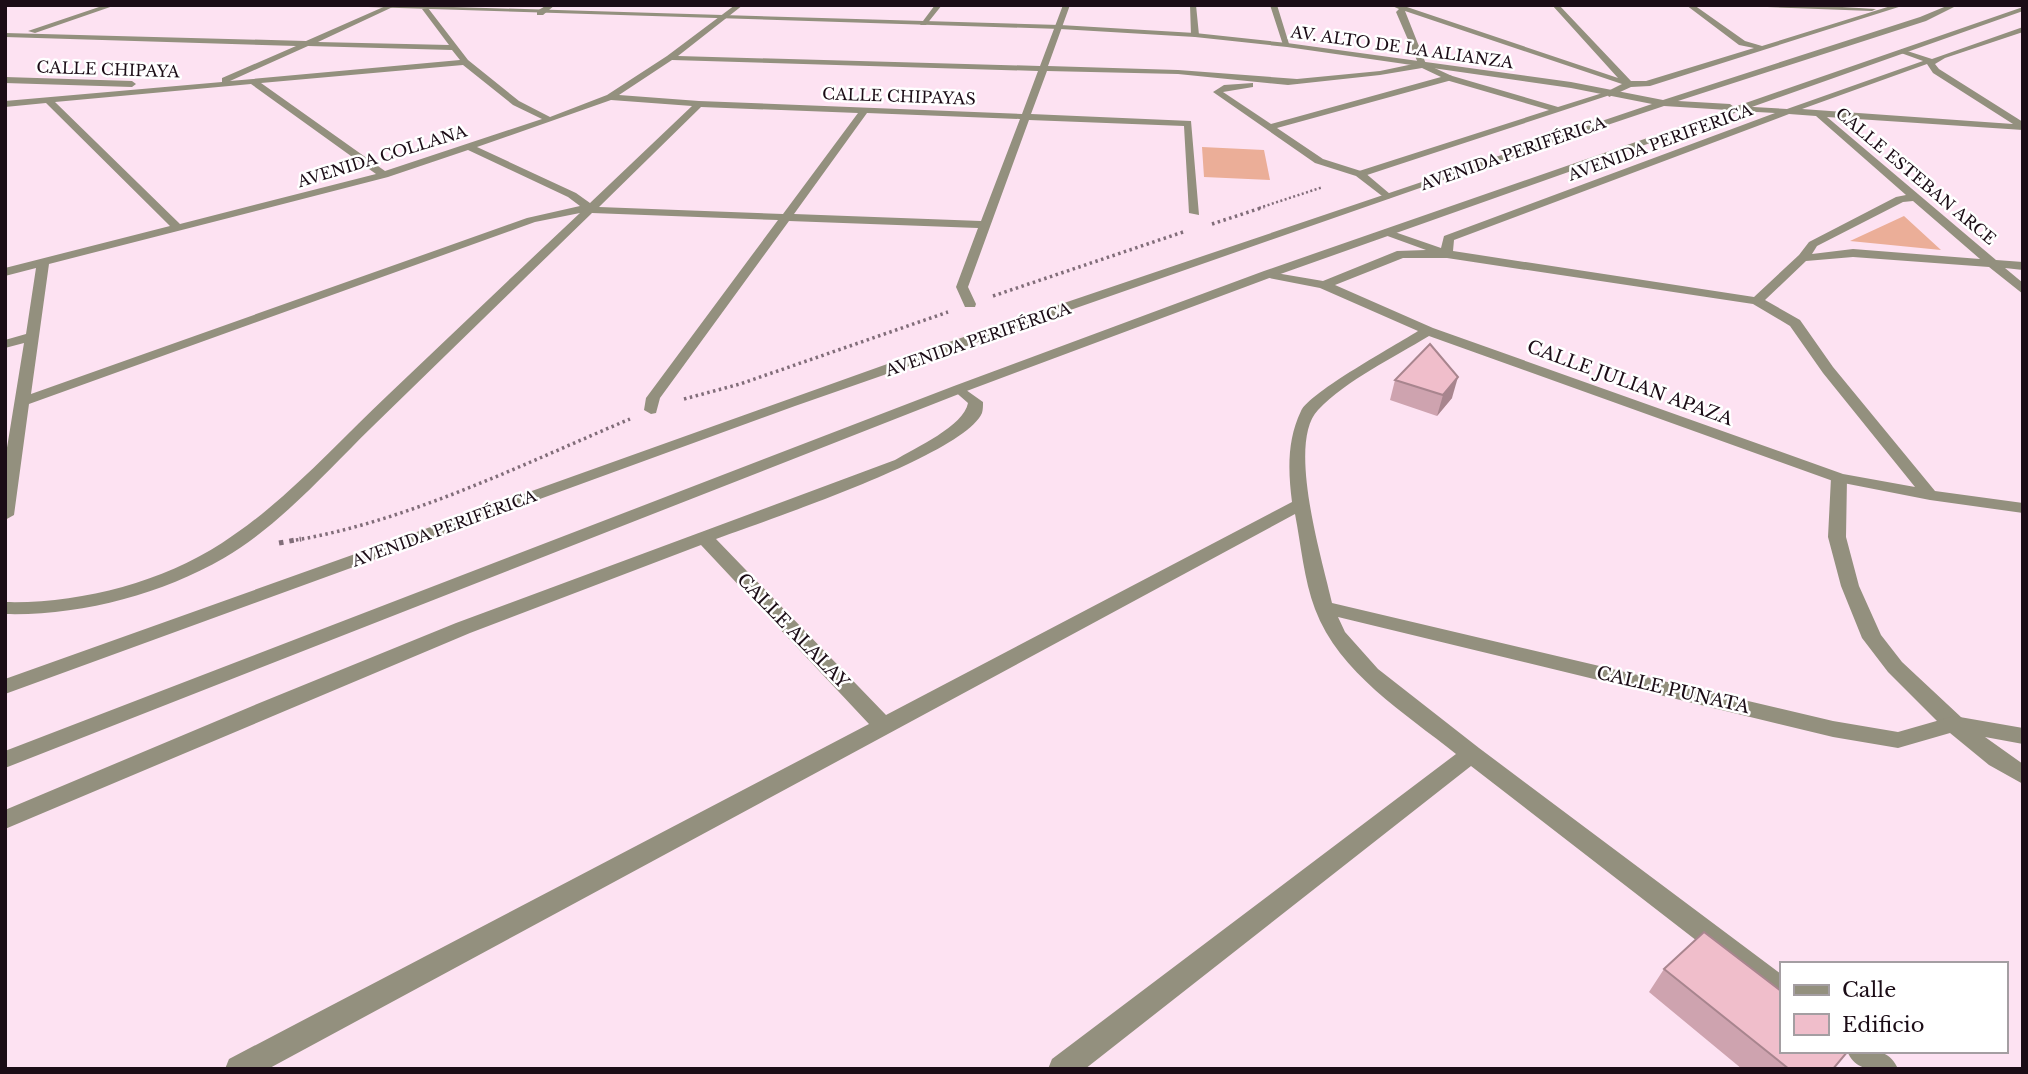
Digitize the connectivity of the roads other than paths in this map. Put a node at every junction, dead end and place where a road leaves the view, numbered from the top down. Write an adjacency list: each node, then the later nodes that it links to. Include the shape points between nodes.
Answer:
1 (113, 5): 27 (street)
2 (308, 5): 16 (street, AV. ALTO DE LA ALIANZA)
3 (552, 5): 21 (street)
4 (740, 5): 22 (street, AVENIDA COLLANA)
5 (939, 5): 24 (street)
6 (1067, 5): 25 (street)
7 (1193, 5): 28 (street)
8 (1273, 5): 30 (street)
9 (1393, 5): 19 (street)
10 (1555, 5): 44 (street)
11 (1689, 5): 33 (street, via 1742,43)
12 (1718, 5): 15 (street)
13 (1902, 5): 17 (street)
14 (1955, 5): 23 (street, AVENIDA PERIFÉRICA)
15 (1752, 6): 17 (street)
16 (392, 7): 18 (street, AV. ALTO DE LA ALIANZA); 31 (street)
17 (1886, 7): 23 (street); 33 (street)
18 (426, 9): 21 (street, AV. ALTO DE LA ALIANZA); 32 (street)
19 (1404, 9): 38 (street, via 1400,12); 44 (street)
20 (2023, 9): 34 (street, AVENIDA PERIFÉRICA)
21 (540, 13): 22 (street, AV. ALTO DE LA ALIANZA)
22 (722, 18): 24 (street, AV. ALTO DE LA ALIANZA); 35 (street, AVENIDA COLLANA)
23 (1923, 19): 49 (street, AVENIDA PERIFÉRICA)
24 (923, 23): 25 (street, AV. ALTO DE LA ALIANZA)
25 (1060, 27): 28 (street, AV. ALTO DE LA ALIANZA); 39 (street)
26 (2023, 29): 36 (street, AVENIDA PERIFERICA)
27 (19, 35): 29 (street); 31 (street)
28 (1195, 35): 30 (street, AV. ALTO DE LA ALIANZA)
29 (5, 37)
30 (1287, 45): 38 (street, AV. ALTO DE LA ALIANZA)
31 (301, 46): 32 (street); 45 (street)
32 (455, 48): 37 (street)
33 (1762, 48): 44 (street, via 1647,84)
34 (1904, 51): 36 (street); 52 (street, AVENIDA PERIFÉRICA)
35 (670, 58): 39 (street); 47 (street, AVENIDA COLLANA)
36 (1931, 61): 55 (street, AVENIDA PERIFERICA); 59 (street, via 1936,71)
37 (466, 62): 43 (street); 58 (street, via 516,103)
38 (1423, 65): 40 (street); 42 (street); 46 (street, AV. ALTO DE LA ALIANZA)
39 (1042, 70): 42 (street, via 1178,72); 57 (street)
40 (1449, 78): 54 (street); 60 (street)
41 (5, 80): 45 (street, CALLE CHIPAYA)
42 (1297, 81): 60 (street, via 1218,90)
43 (256, 83): 45 (street); 63 (street)
44 (1629, 84): 46 (street)
45 (210, 87): 48 (street)
46 (1609, 94): 49 (street, AV. ALTO DE LA ALIANZA); 54 (street)
47 (610, 97): 51 (street, CALLE CHIPAYAS); 58 (street, AVENIDA COLLANA)
48 (49, 101): 50 (street); 70 (street)
49 (1660, 103): 52 (street, AV. ALTO DE LA ALIANZA); 64 (street, AVENIDA PERIFÉRICA)
50 (5, 104)
51 (699, 104): 53 (street, CALLE CHIPAYAS); 66 (street)
52 (1739, 108): 55 (street, AV. ALTO DE LA ALIANZA); 71 (street, AVENIDA PERIFÉRICA)
53 (865, 110): 57 (street, CALLE CHIPAYAS); 68 (street)
54 (1558, 110): 62 (street)
55 (1786, 112): 56 (street, AV. ALTO DE LA ALIANZA); 72 (street, AVENIDA PERIFERICA, via 1448,238)
56 (1820, 115): 59 (street, AV. ALTO DE LA ALIANZA); 65 (street, CALLE ESTEBAN ARCE)
57 (1026, 117): 67 (street, CALLE CHIPAYAS, via 1188,123); 69 (street)
58 (550, 120): 61 (street, AVENIDA COLLANA)
59 (2023, 126)
60 (1268, 128): 62 (street, via 1318,161)
61 (469, 147): 63 (street, AVENIDA COLLANA); 66 (street)
62 (1360, 174): 64 (street)
63 (384, 176): 70 (street, AVENIDA COLLANA)
64 (1387, 196): 98 (street, AVENIDA PERIFÉRICA, via 628,460)
65 (1916, 197): 73 (street, via 1900,199 1813,244); 75 (street, CALLE ESTEBAN ARCE)
66 (589, 207): 68 (street); 87 (street, via 531,220); 97 (street, via 307,482 216,555 184,569 54,607)
67 (1195, 213)
68 (784, 219): 69 (street); 88 (street, via 653,398)
69 (986, 225): 82 (street, via 962,287)
70 (179, 229): 74 (street, AVENIDA COLLANA)
71 (1386, 232): 72 (street); 78 (street, AVENIDA PERIFÉRICA)
72 (1447, 254): 79 (street, via 1401,254); 81 (street)
73 (1803, 258): 75 (street, via 1853,253); 81 (street)
74 (43, 263): 77 (street, AVENIDA COLLANA); 84 (street)
75 (1994, 263): 76 (street); 80 (street, CALLE ESTEBAN ARCE)
76 (2023, 266)
77 (5, 272)
78 (1268, 274): 79 (street, CALLE JULIAN APAZA); 86 (street, AVENIDA PERIFÉRICA)
79 (1324, 285): 83 (street, CALLE JULIAN APAZA)
80 (2023, 290)
81 (1757, 301): 91 (street, via 1795,323)
82 (970, 304)
83 (1428, 331): 90 (street, CALLE JULIAN APAZA); 92 (street, via 1346,381 1309,411 1296,469)
84 (32, 336): 85 (street); 87 (street)
85 (5, 344)
86 (959, 389): 95 (street, via 976,402 974,413 925,450 873,476); 105 (street, AVENIDA PERIFÉRICA)
87 (22, 402): 89 (street)
88 (651, 410)
89 (9, 466): 94 (street)
90 (1839, 478): 91 (street, CALLE JULIAN APAZA); 100 (street, via 1837,537 1850,586 1872,638)
91 (1930, 495): 93 (street, CALLE JULIAN APAZA)
92 (1301, 504): 96 (street); 99 (street)
93 (2023, 508)
94 (5, 514)
95 (704, 537): 99 (street, CALLE ALALAY); 107 (street, via 450,633)
96 (1324, 607): 100 (street, CALLE PUNATA, via 1833,729 1898,740); 104 (street, via 1337,635 1371,674)
97 (5, 608)
98 (5, 687)
99 (883, 724): 110 (street)
100 (1954, 724): 101 (street, CALLE PUNATA); 106 (street)
101 (1998, 732): 102 (street, CALLE PUNATA); 103 (street)
102 (2023, 736)
103 (2023, 745)
104 (1471, 754): 108 (street); 111 (street)
105 (5, 760)
106 (2023, 775)
107 (5, 820)
108 (1780, 989)
109 (1864, 1053): 112 (street)
110 (239, 1069)
111 (1062, 1069)
112 (1884, 1069)

